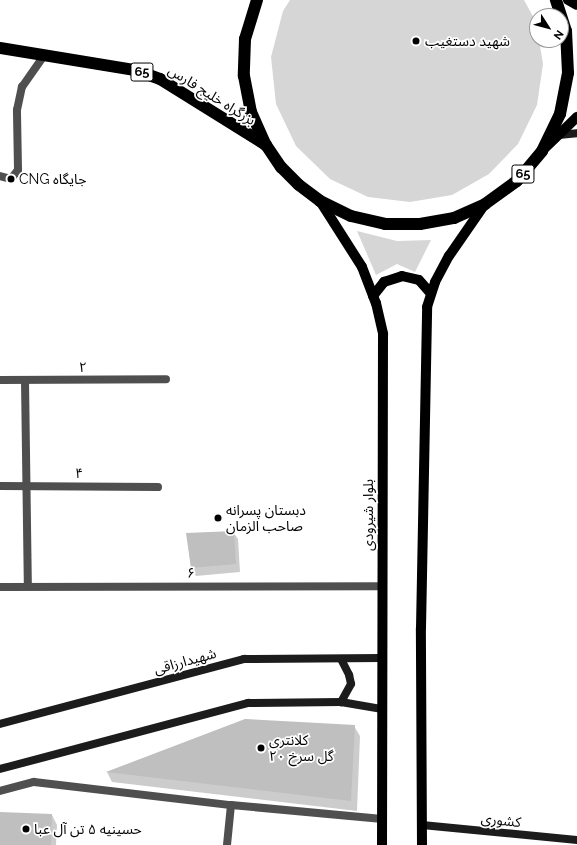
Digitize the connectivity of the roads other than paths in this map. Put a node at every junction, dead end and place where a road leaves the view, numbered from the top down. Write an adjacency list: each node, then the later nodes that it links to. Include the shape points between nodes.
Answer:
1 (257, 0): 10 (highway, 65, via 245,40 244,76 251,112)
2 (556, 0): 11 (highway, 65, via 566,31 568,73 560,114)
3 (568, 0): 4 (main road)
4 (577, 5)
5 (0, 48): 6 (highway, بزرگراه خلیج فارس / 65)
6 (44, 56): 10 (highway, بزرگراه خلیج فارس / 65, via 135,70 160,79); 12 (street, via 22,87 17,110 18,170 11,179)
7 (577, 117): 9 (main road, 65)
8 (577, 133): 9 (street)
9 (559, 135): 11 (main road, 65)
10 (266, 145): 13 (highway, 65, via 299,185)
11 (542, 151): 14 (highway, 65, via 517,181)
12 (0, 176)
13 (320, 201): 14 (highway, 65, via 351,216 385,224 454,218); 16 (main road, بلوار شیرودی, via 362,267)
14 (486, 204): 15 (main road, via 449,256)
15 (431, 294): 16 (main road, via 419,280 402,276 384,282); 35 (main road, via 427,307 421,628)
16 (373, 296): 24 (main road, بلوار شیرودی, via 383,334)
17 (166, 379): 19 (street, ۲)
18 (0, 380): 19 (street, ۲)
19 (25, 381): 21 (street)
20 (0, 486): 21 (street, ۴)
21 (25, 486): 22 (street, ۴); 23 (street)
22 (158, 487)
23 (28, 586): 24 (street, ۶); 25 (street, ۶)
24 (382, 586): 26 (main road, بلوار شیرودی)
25 (0, 587)
26 (381, 658): 27 (street, شهیدارزاقی); 29 (main road, بلوار شیرودی)
27 (341, 660): 28 (street, via 351,684); 30 (street, شهیدارزاقی, via 244,659)
28 (341, 702): 29 (street); 31 (street, via 248,703)
29 (382, 709): 34 (main road, بلوار شیرودی)
30 (0, 724)
31 (0, 769)
32 (0, 790): 33 (street, via 34,782)
33 (231, 805): 34 (street); 37 (street)
34 (382, 818): 38 (main road, بلوار شیرودی)
35 (422, 825): 36 (street, کشوری); 39 (main road)
36 (577, 840)
37 (227, 845)
38 (382, 845)
39 (422, 845)

